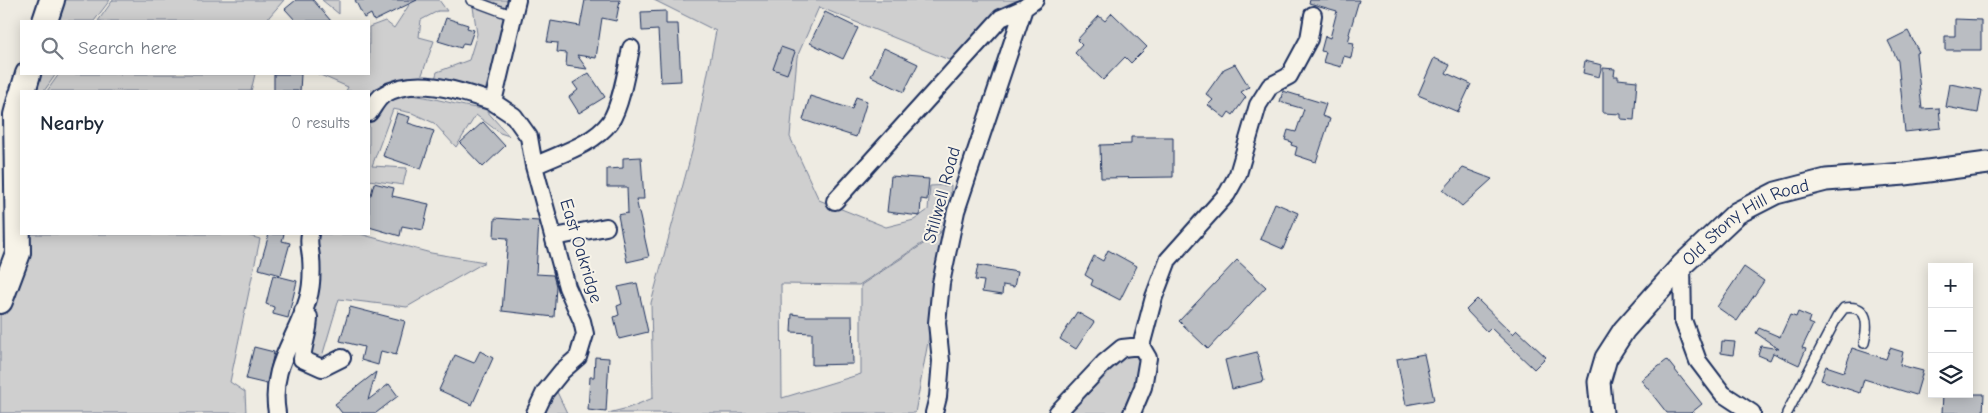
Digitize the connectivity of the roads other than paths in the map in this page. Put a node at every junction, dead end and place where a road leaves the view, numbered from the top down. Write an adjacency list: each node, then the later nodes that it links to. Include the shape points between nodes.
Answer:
1 (52, 0): 6 (main road)
2 (471, 0): 4 (lane)
3 (1030, 4): 15 (street, via 1001,18); 27 (street, Stillwell Road, via 956,211 941,283 937,323 941,361)
4 (515, 8): 11 (street)
5 (1313, 15): 23 (street, via 1309,39 1289,76 1270,86 1258,105 1238,174 1227,194 1168,260)
6 (45, 20)
7 (632, 48): 14 (street, via 610,121 592,139)
8 (28, 75): 9 (main road)
9 (23, 90)
10 (20, 100): 20 (main road, via 16,115 18,253)
11 (493, 102): 12 (street, East Oakridge, via 460,90 414,85 382,96); 14 (street, East Oakridge, via 514,116 529,137)
12 (370, 112)
13 (1988, 163): 19 (street, Old Stony Hill Road, via 1826,180 1776,192 1737,213)
14 (534, 166): 18 (street, East Oakridge)
15 (835, 201)
16 (606, 227): 18 (street)
17 (310, 235): 21 (street, via 311,277)
18 (555, 236): 26 (street, East Oakridge, via 585,334 578,357 545,392)
19 (1682, 265): 30 (street, Old Stony Hill Road, via 1624,330 1606,358 1599,382); 31 (street, via 1683,320 1698,361 1723,394)
20 (0, 301)
21 (303, 311): 24 (street, via 309,317 309,326 302,360 322,368); 25 (street, via 278,375)
22 (1864, 344): 32 (lane, via 1867,318 1861,311 1844,308)
23 (1141, 346): 28 (street, via 1122,348); 29 (street, via 1148,358 1143,387)
24 (342, 358)
25 (277, 413)
26 (535, 413)
27 (934, 413)
28 (1057, 413)
29 (1132, 413)
30 (1602, 413)
31 (1752, 413)
32 (1788, 413)

